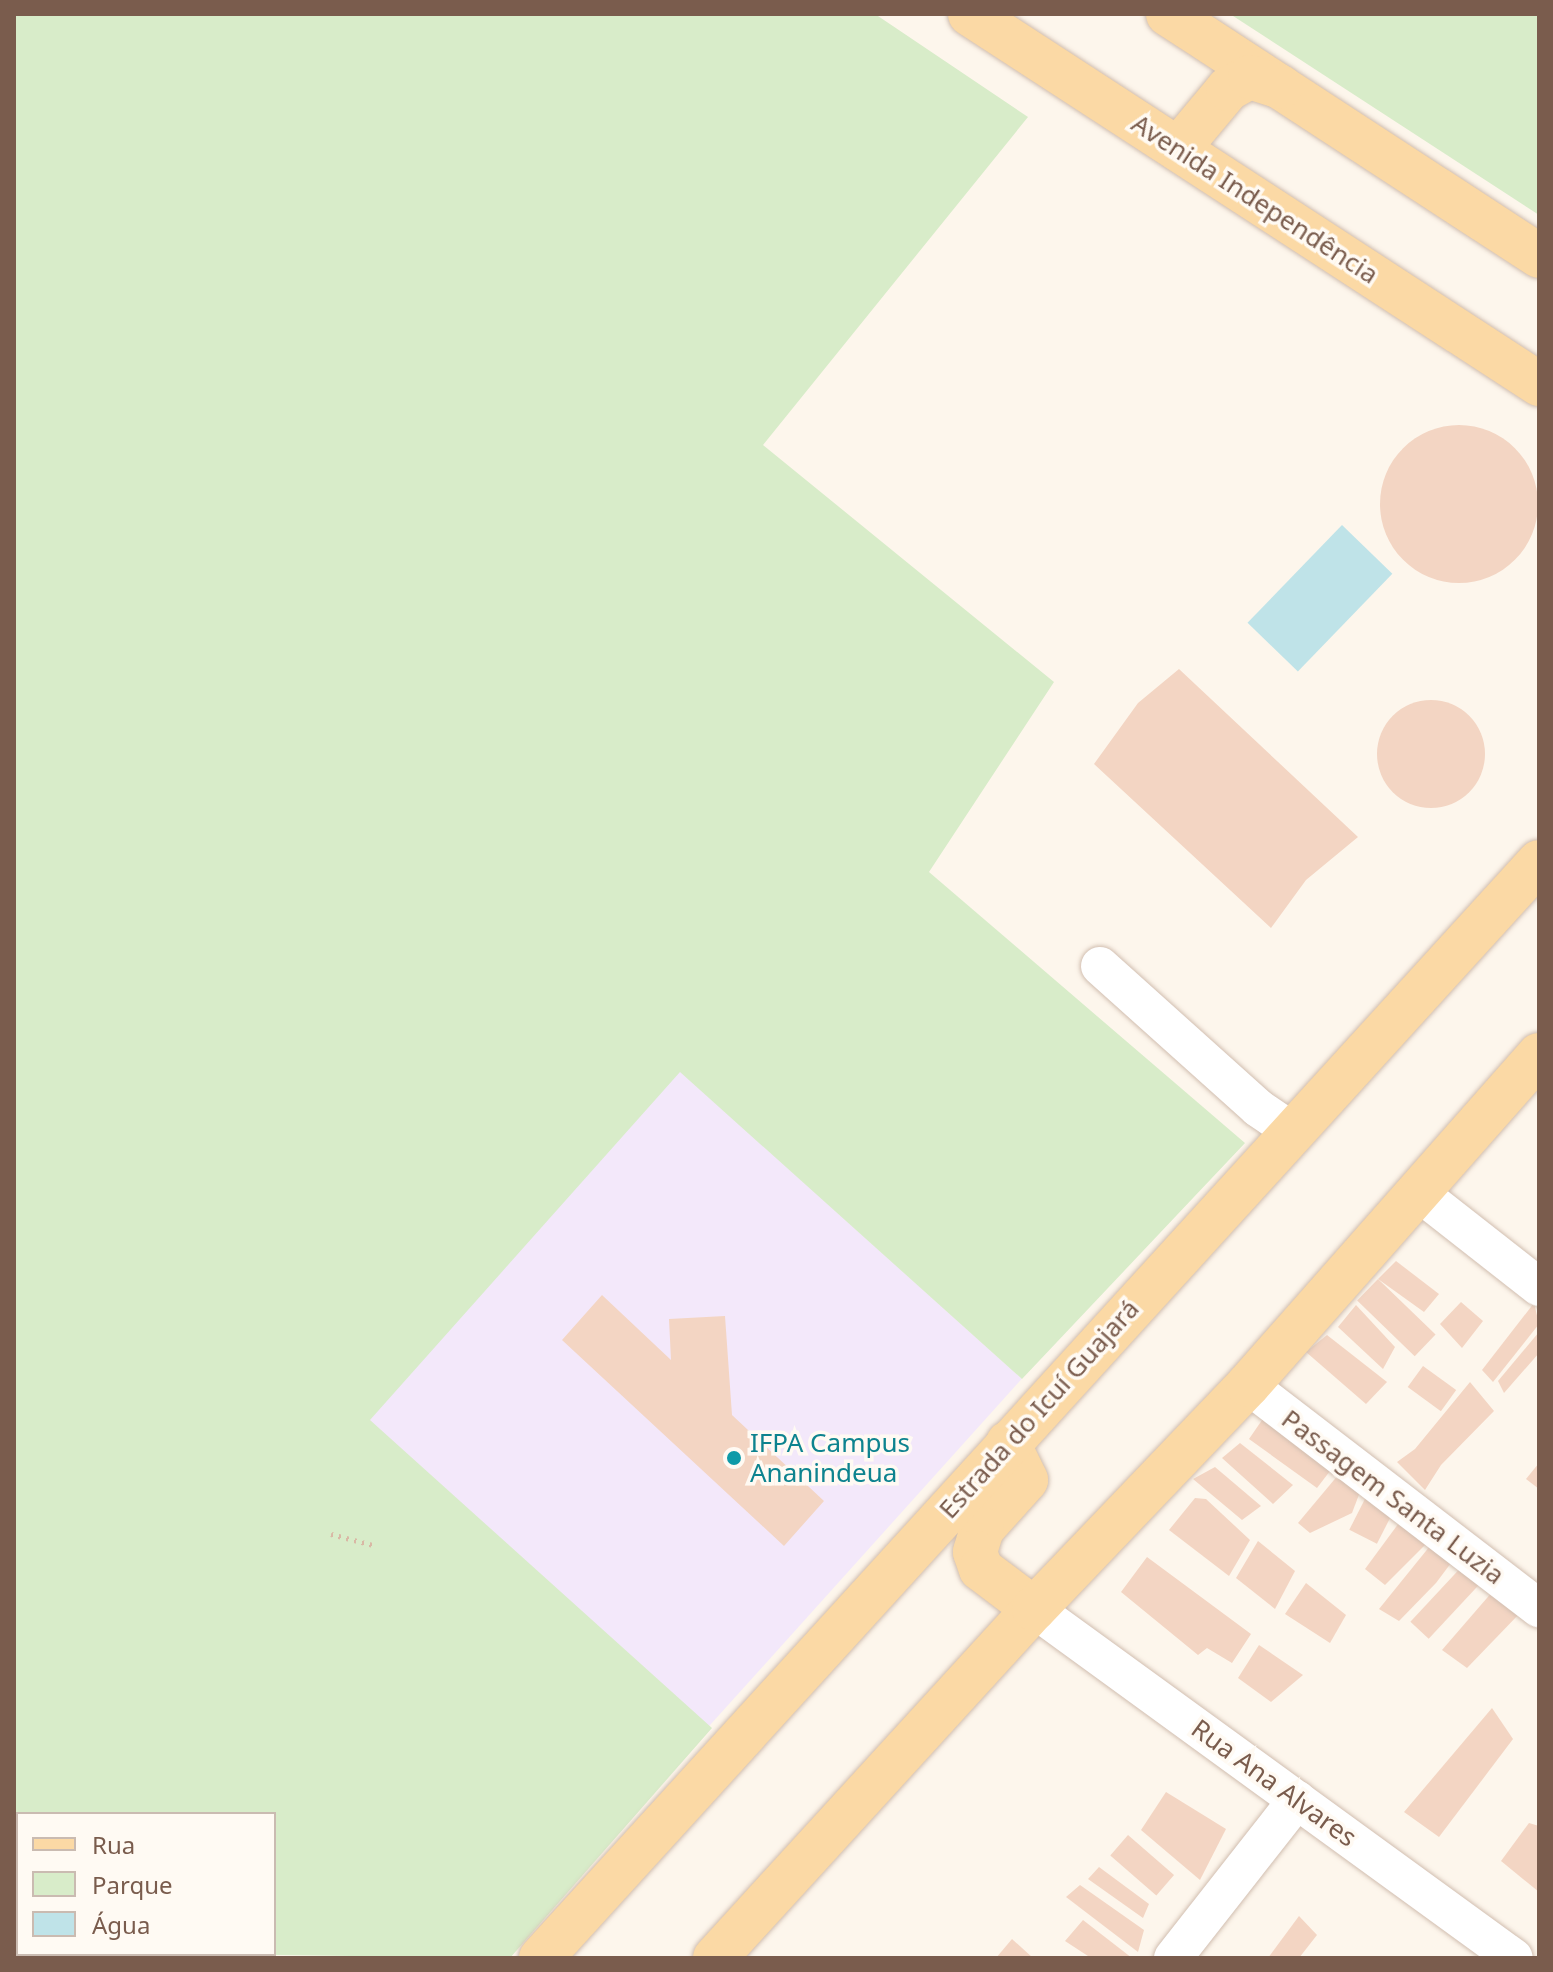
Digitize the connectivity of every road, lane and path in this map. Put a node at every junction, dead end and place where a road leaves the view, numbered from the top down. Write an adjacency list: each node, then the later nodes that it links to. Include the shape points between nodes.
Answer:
1 (970, 14): 4 (main road, Avenida Independência)
2 (1168, 14): 3 (main road)
3 (1280, 87): 4 (main road, via 1250,77 1228,89); 5 (main road)
4 (1178, 149): 6 (main road, Avenida Independência)
5 (1539, 256)
6 (1539, 384)
7 (1539, 862): 10 (main road, Estrada do Icuí Guajará)
8 (1100, 966): 10 (street, via 1258,1108)
9 (1539, 1055): 11 (main road)
10 (1292, 1131): 14 (main road, Estrada do Icuí Guajará)
11 (1418, 1192): 12 (street); 13 (main road)
12 (1539, 1287)
13 (1248, 1385): 17 (street, Passagem Santa Luzia); 18 (main road)
14 (1008, 1443): 18 (main road, via 1026,1480 982,1529 975,1552 981,1569); 20 (main road, Estrada do Icuí Guajará)
15 (331, 1534): 16 (path)
16 (373, 1545)
17 (1539, 1608)
18 (1034, 1609): 19 (street, Rua Ana Alvares); 21 (main road)
19 (1297, 1800): 22 (street); 23 (street, Rua Ana Alvares)
20 (541, 1958)
21 (715, 1958)
22 (1173, 1958)
23 (1514, 1958)

